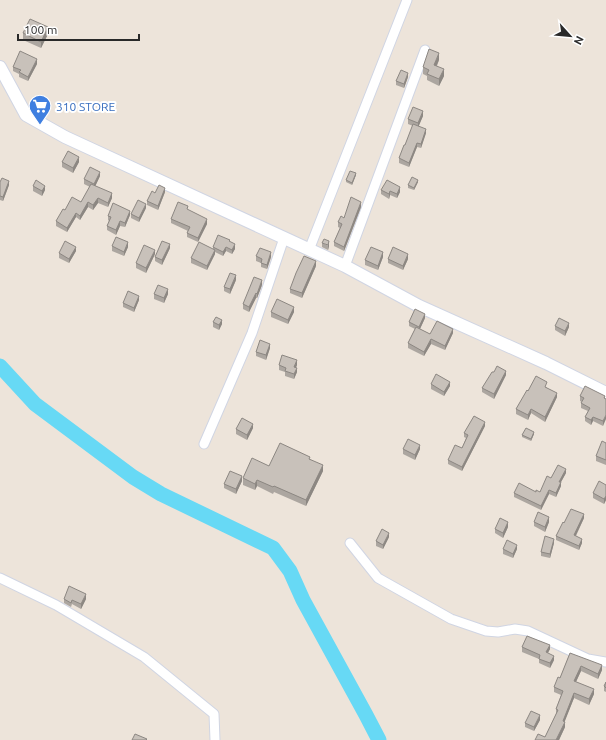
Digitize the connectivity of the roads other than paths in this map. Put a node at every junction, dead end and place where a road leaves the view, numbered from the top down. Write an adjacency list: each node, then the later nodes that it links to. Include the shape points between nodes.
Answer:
1 (407, 0): 5 (street)
2 (426, 50): 6 (street)
3 (0, 67): 4 (street, via 26,114 65,137)
4 (284, 238): 5 (street); 8 (street, via 252,333)
5 (309, 250): 6 (street)
6 (345, 266): 7 (street, via 419,306)
7 (606, 393)
8 (204, 444)
9 (350, 543): 11 (street, via 378,578 451,618 486,631 528,631 588,659)
10 (0, 578): 12 (street, via 56,605 144,658 214,714)
11 (606, 662)
12 (215, 740)

